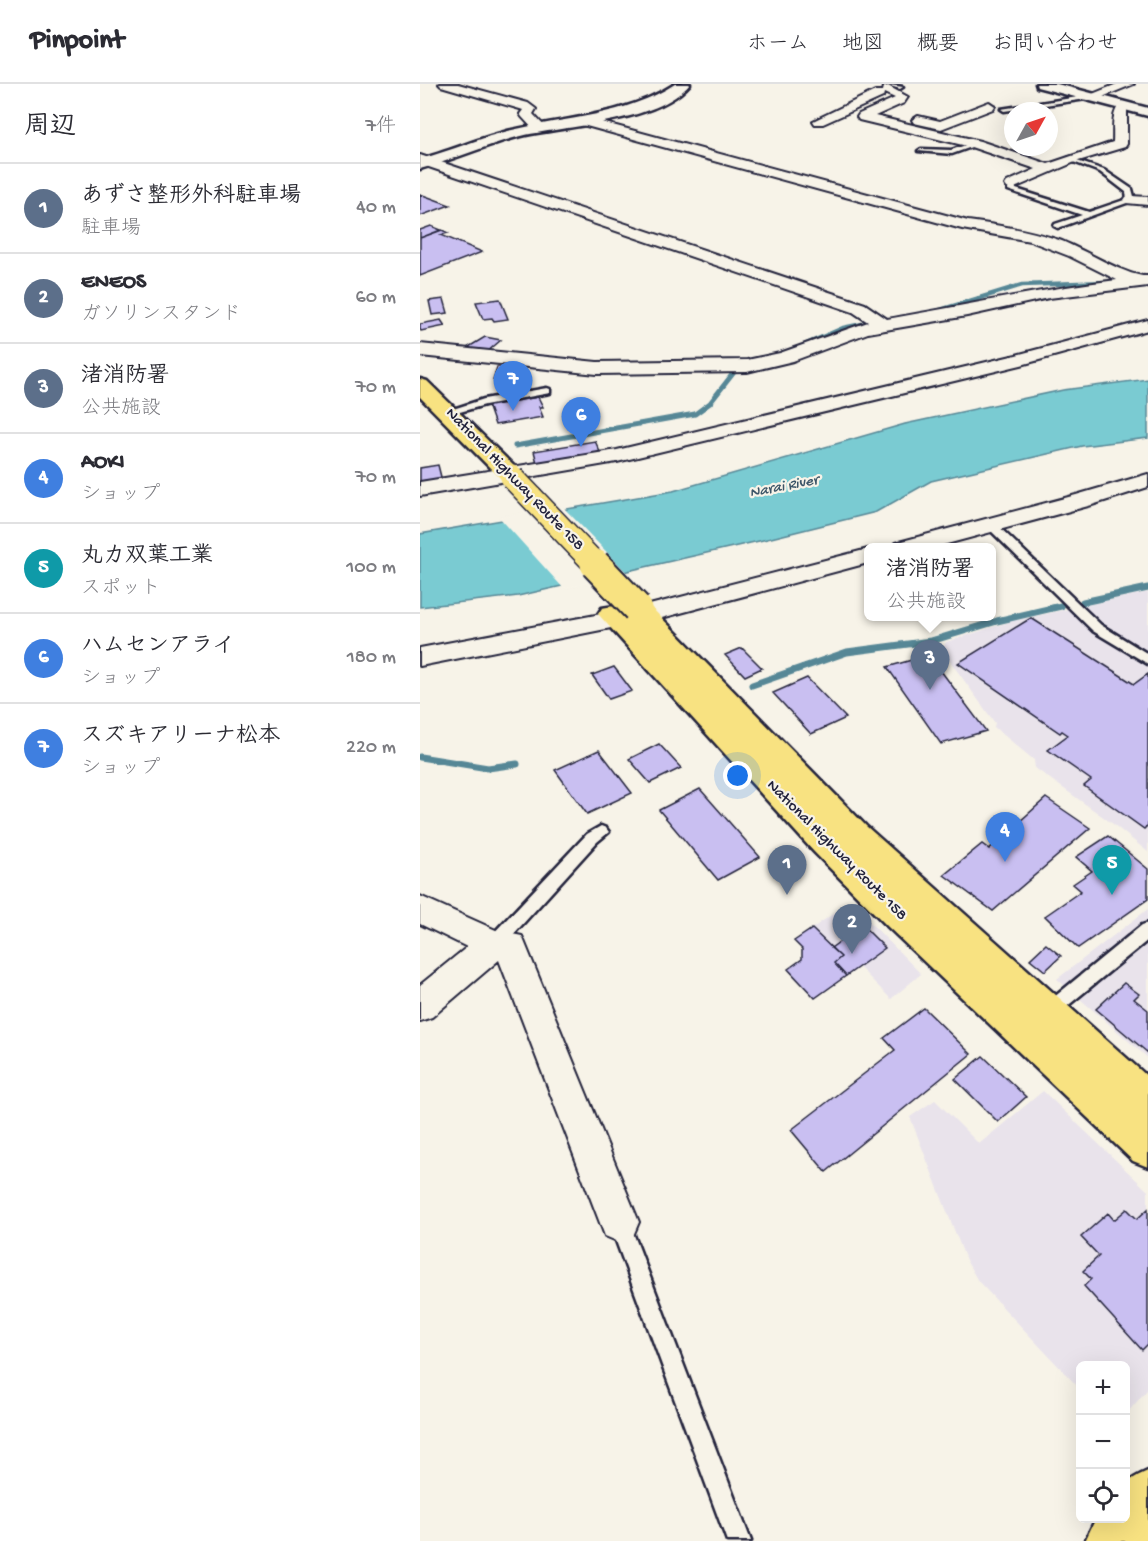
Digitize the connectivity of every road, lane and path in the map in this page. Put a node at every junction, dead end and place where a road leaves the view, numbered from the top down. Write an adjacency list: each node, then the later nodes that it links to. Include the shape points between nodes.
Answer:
1 (445, 84): 16 (street, via 524,106 530,109 526,114)
2 (684, 84): 13 (street, via 651,105)
3 (1042, 84): 6 (street)
4 (1128, 84): 6 (street)
5 (896, 86): 14 (street); 15 (street, via 904,102 863,117)
6 (1091, 97): 7 (lane); 9 (street)
7 (1055, 102)
8 (989, 106): 12 (street)
9 (1124, 106): 11 (street); 20 (street, via 1120,144)
10 (944, 110): 12 (street)
11 (1148, 112)
12 (966, 115): 15 (street, via 941,125 912,118)
13 (584, 121): 16 (street); 28 (street, via 967,226 1027,234)
14 (819, 121)
15 (895, 124): 17 (street)
16 (540, 128): 21 (street)
17 (975, 144): 19 (lane, via 952,152); 22 (street)
18 (1060, 149): 20 (street)
19 (921, 151)
20 (1075, 157): 22 (street); 24 (lane, via 1129,191)
21 (423, 162): 29 (street, via 859,308)
22 (1050, 169): 23 (street)
23 (1012, 185): 26 (lane, via 1012,190)
24 (1131, 201): 25 (street); 26 (lane)
25 (1148, 201)
26 (1089, 214): 27 (lane)
27 (1058, 226)
28 (1142, 282): 29 (street, via 1049,293)
29 (884, 325): 31 (street, via 747,366 597,368)
30 (1148, 325): 36 (street)
31 (420, 350)
32 (420, 385): 35 (highway, National Highway Route 158)
33 (547, 392): 35 (lane)
34 (420, 407): 37 (highway, National Highway Route 158)
35 (449, 412): 37 (highway, National Highway Route 158)
36 (747, 424): 37 (street, via 617,456); 40 (street, via 705,442 572,474 479,494)
37 (500, 477): 39 (street); 44 (highway, National Highway Route 158)
38 (1148, 480): 41 (street)
39 (420, 489)
40 (420, 501)
41 (991, 525): 42 (street); 46 (lane, via 1097,628)
42 (922, 543)
43 (864, 557): 44 (street)
44 (627, 614): 45 (street); 52 (highway, National Highway Route 158, via 854,835); 54 (highway, National Highway Route 158, via 777,792 901,917)
45 (420, 657)
46 (1148, 660)
47 (601, 832): 50 (lane)
48 (420, 909): 50 (street)
49 (1148, 930): 52 (lane)
50 (494, 944): 51 (street); 55 (street, via 510,946)
51 (420, 1006)
52 (1048, 1013): 53 (highway, National Highway Route 158)
53 (1148, 1104)
54 (1148, 1147)
55 (618, 1222): 57 (lane)
56 (1148, 1497): 58 (highway)
57 (739, 1541)
58 (1112, 1541)

